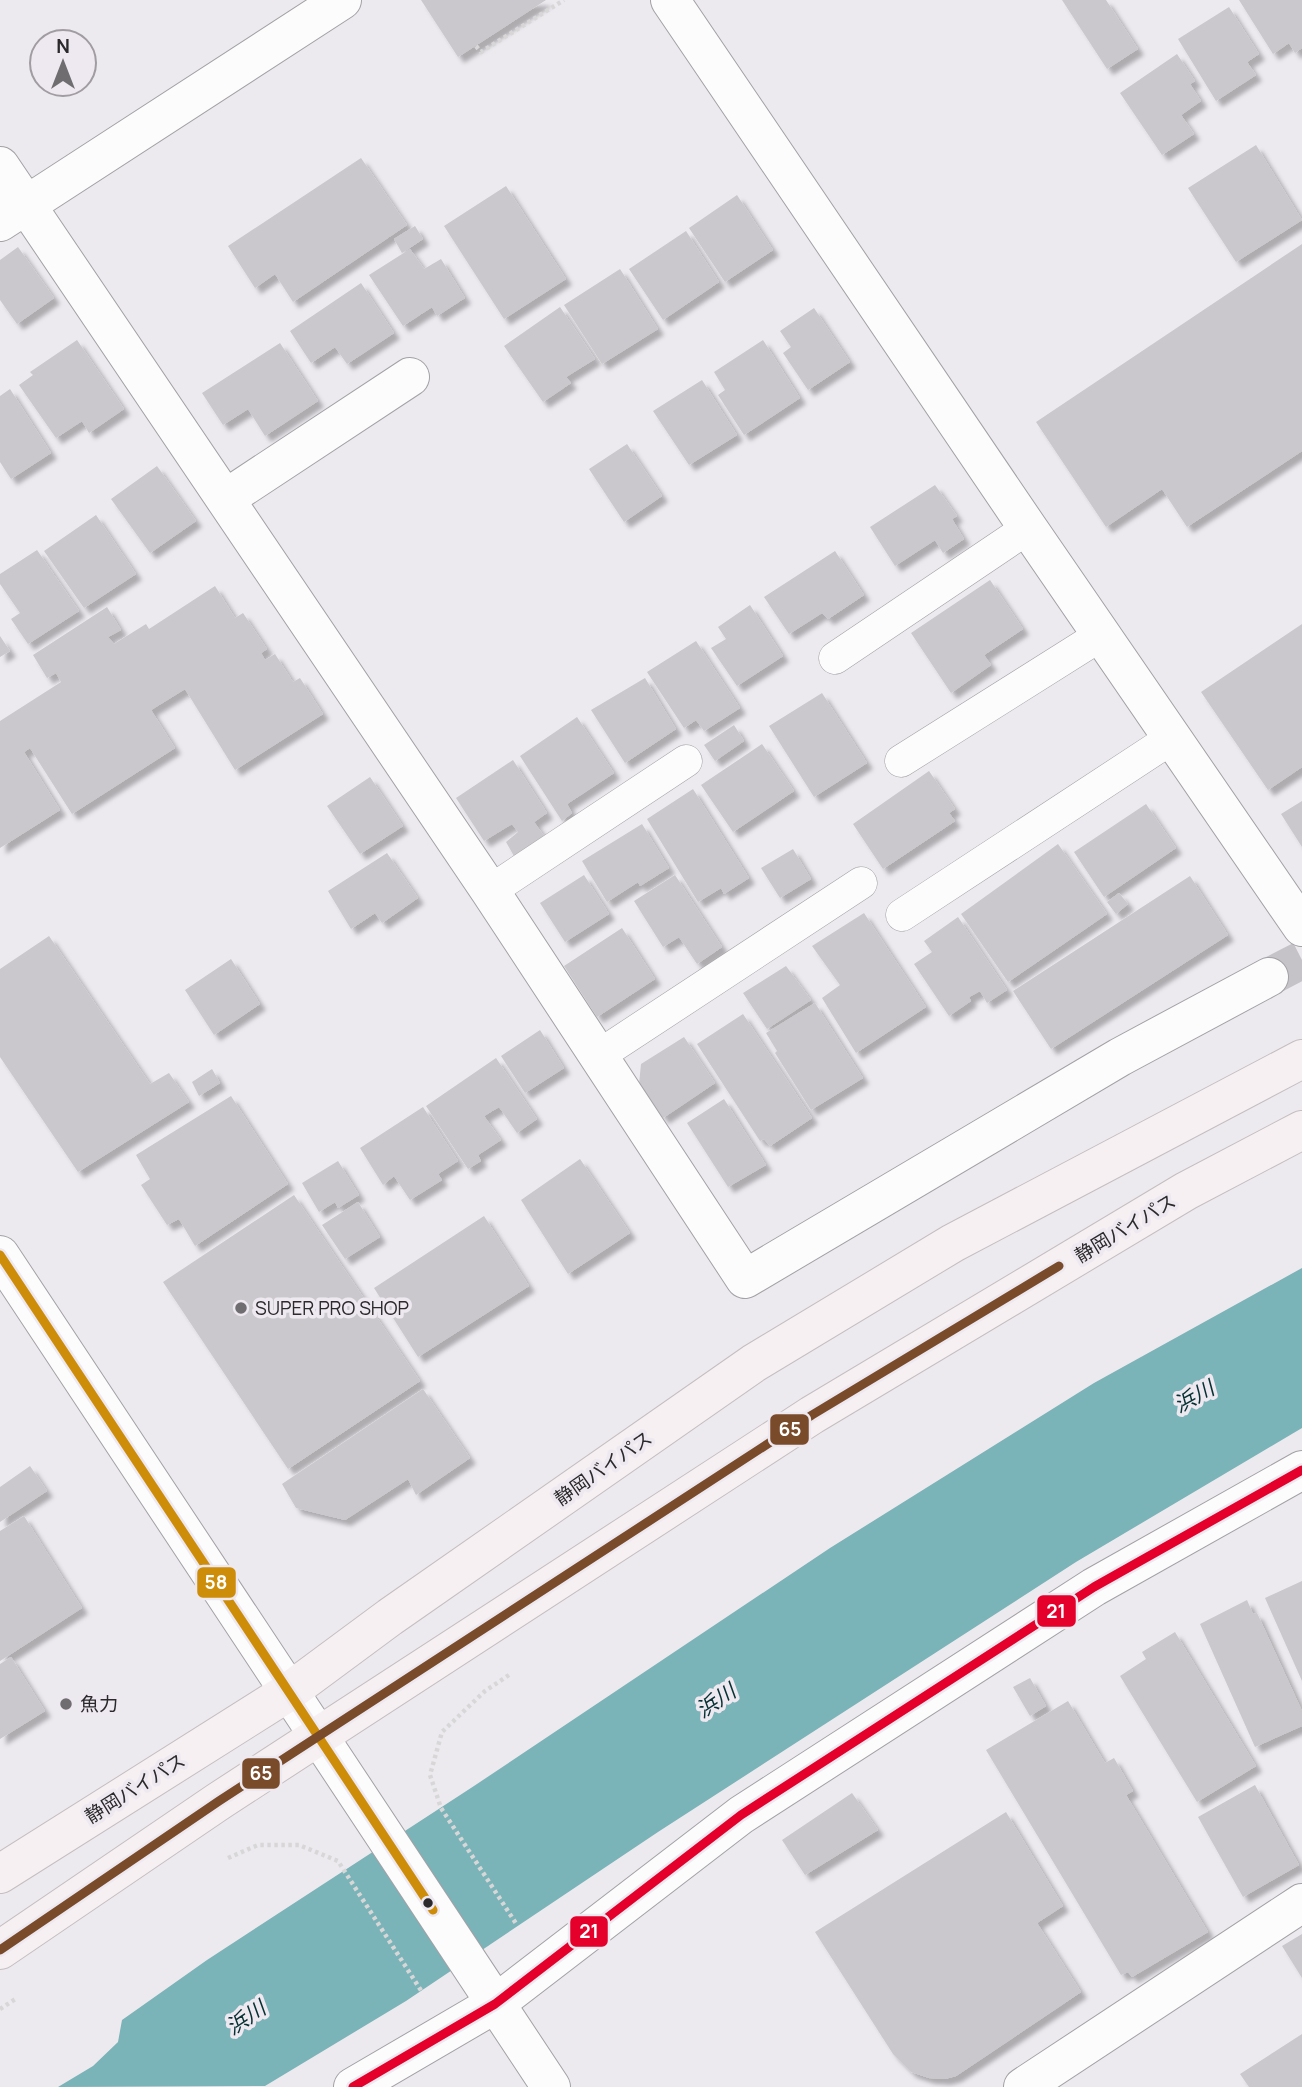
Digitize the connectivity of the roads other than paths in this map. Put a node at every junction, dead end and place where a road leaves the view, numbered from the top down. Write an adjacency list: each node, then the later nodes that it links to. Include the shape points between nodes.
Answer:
1 (342, 0): 4 (street)
2 (670, 0): 7 (street)
3 (0, 166): 4 (street)
4 (13, 214): 6 (street)
5 (410, 377): 6 (street)
6 (225, 499): 14 (street)
7 (1028, 528): 8 (street); 9 (lane)
8 (1101, 635): 10 (street); 12 (lane)
9 (835, 658)
10 (1172, 738): 15 (lane); 16 (street)
11 (685, 761): 14 (lane)
12 (901, 761)
13 (861, 883): 18 (lane)
14 (490, 891): 18 (street)
15 (902, 915)
16 (1301, 924)
17 (1269, 977): 18 (street, via 1120,1056 745,1279)
18 (598, 1056)
19 (1302, 1059): 23 (highway, 静岡バイパス, via 953,1243 754,1363)
20 (1302, 1130): 24 (highway, 静岡バイパス, via 1186,1191 812,1415)
21 (0, 1255): 23 (street)
22 (1302, 1470): 28 (street, via 1094,1587 741,1815)
23 (290, 1690): 24 (street); 25 (highway, 静岡バイパス)
24 (319, 1736): 27 (highway, 静岡バイパス); 28 (street)
25 (0, 1874)
26 (1302, 1903): 31 (street)
27 (0, 1950)
28 (491, 1999): 29 (street); 30 (street)
29 (353, 2087)
30 (551, 2087)
31 (1023, 2087)

